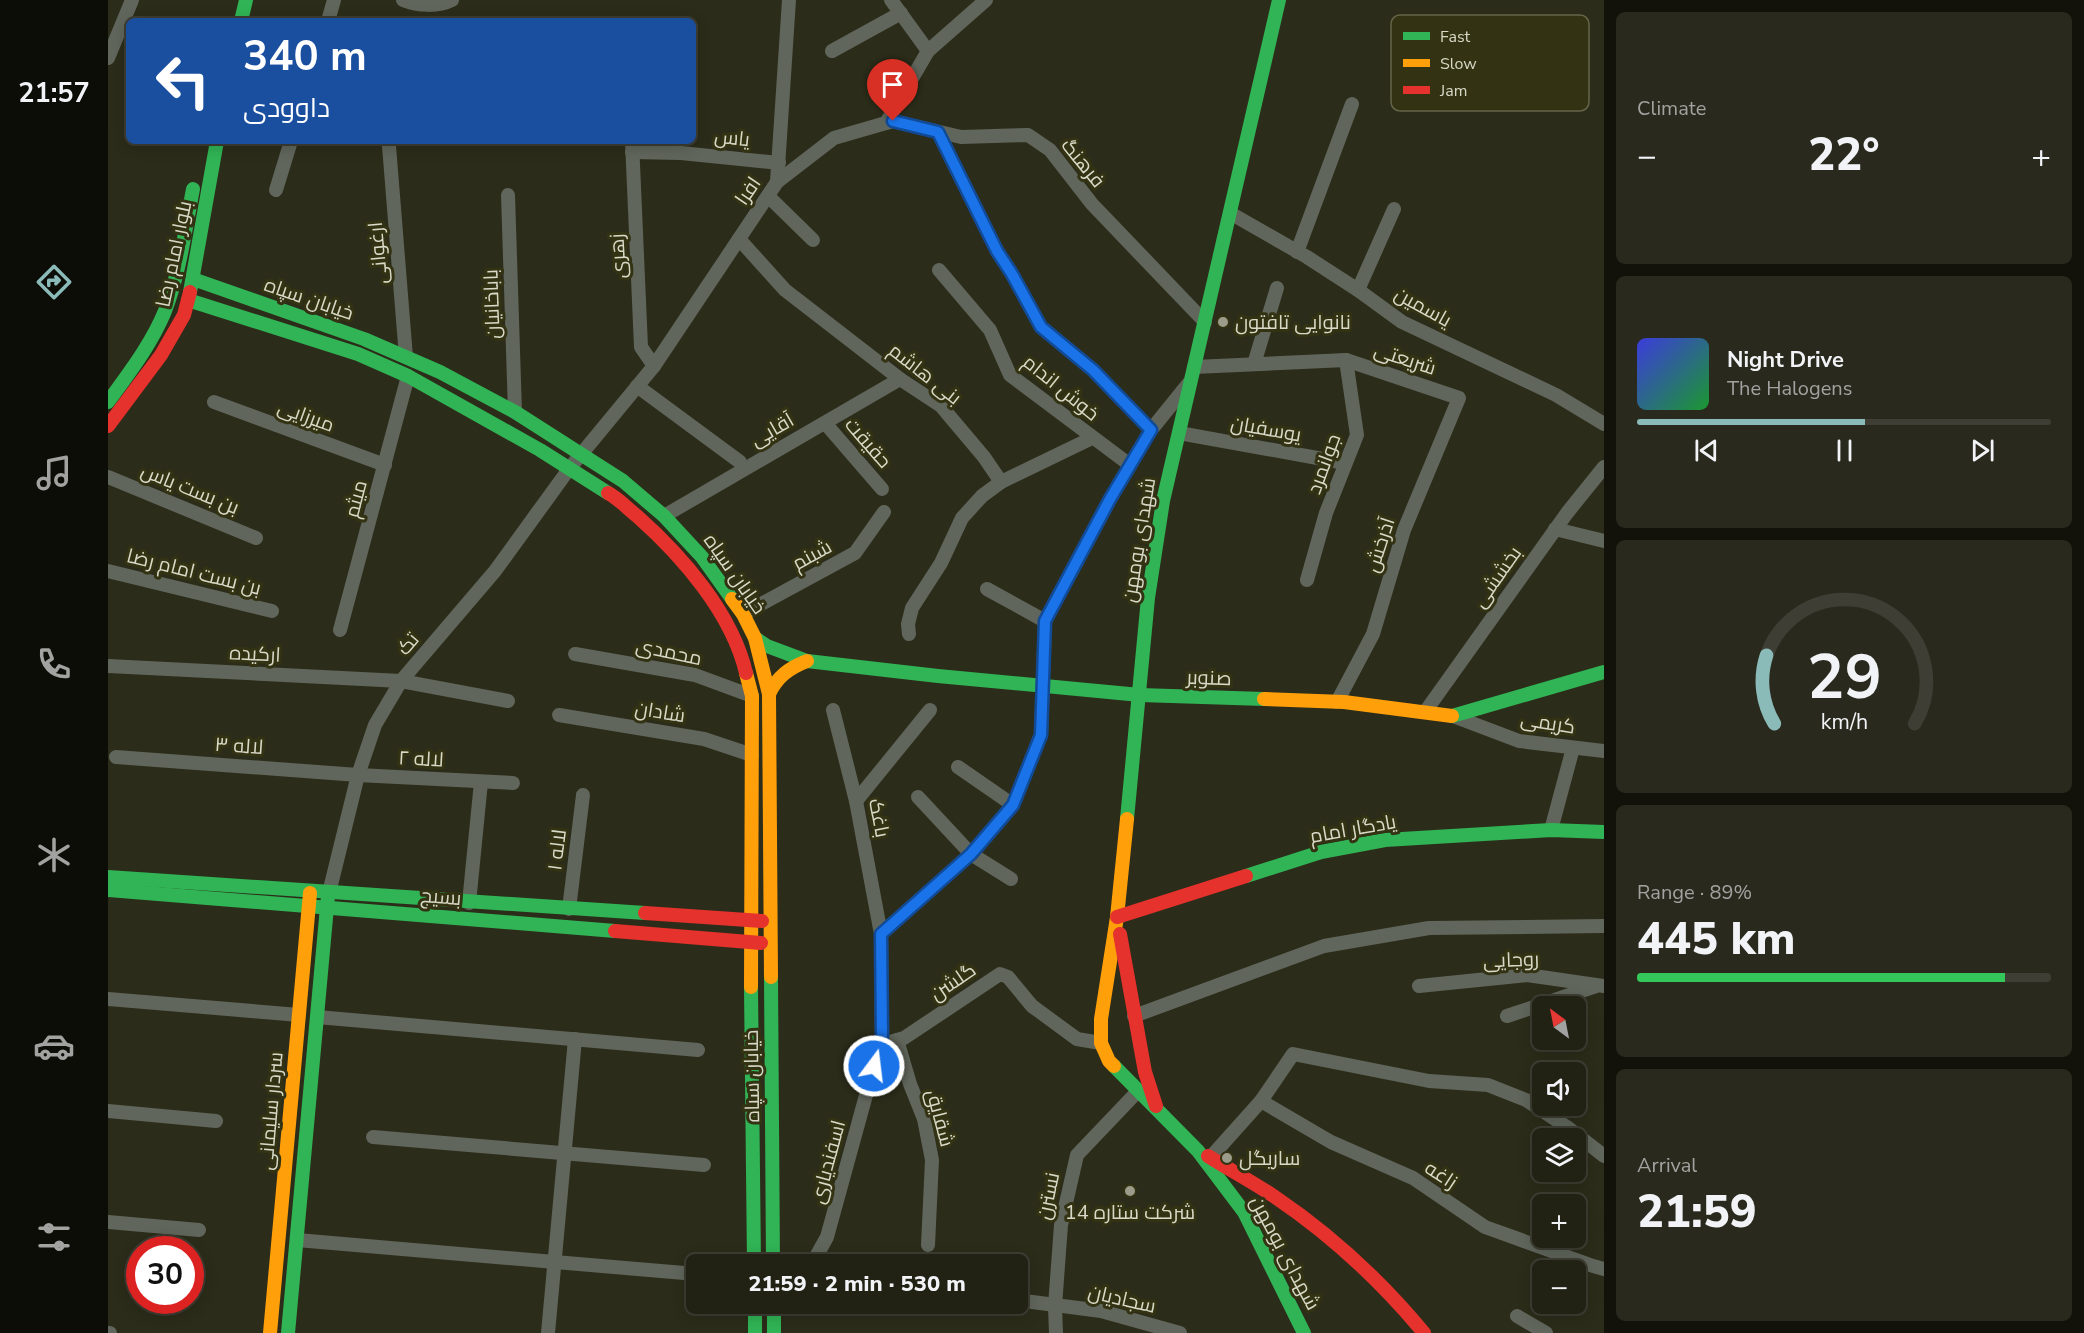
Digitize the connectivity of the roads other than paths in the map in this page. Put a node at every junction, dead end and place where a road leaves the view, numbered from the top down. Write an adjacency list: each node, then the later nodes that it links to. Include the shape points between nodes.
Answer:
1 (132, 0): 17 (street)
2 (232, 0): 12 (street)
3 (246, 0): 13 (street)
4 (334, 0): 14 (street)
5 (404, 0): 6 (street, via 416,5)
6 (452, 0)
7 (789, 0): 25 (street)
8 (891, 0): 11 (street)
9 (986, 0): 16 (street)
10 (1279, 0): 32 (street, شهدای بومهن)
11 (901, 13): 15 (street); 16 (street)
12 (228, 18)
13 (243, 18)
14 (329, 18)
15 (832, 51)
16 (928, 51): 19 (street)
17 (109, 54)
18 (1352, 104): 35 (street)
19 (886, 123): 20 (street, فرهنگ, via 893,121); 27 (street, افرا, via 834,138)
20 (938, 132): 41 (street, فرهنگ, via 961,137 1028,135 1050,150 1092,204); 57 (street, via 997,251 1041,327 1093,370)
21 (216, 144): 37 (street, بلوار امام رضا)
22 (290, 144): 28 (street)
23 (389, 146): 42 (street, ارغوانی)
24 (632, 146): 25 (street, یاس); 45 (street, زهری, via 641,347)
25 (779, 163): 27 (street)
26 (196, 174): 51 (street, بلوار امام رضا, via 169,301 145,350)
27 (777, 182): 30 (street, افرا)
28 (276, 190)
29 (508, 195): 53 (street, باباخانیان)
30 (768, 196): 33 (street, افرا); 34 (street)
31 (1394, 208): 39 (street)
32 (1230, 213): 35 (street, یاسمین); 41 (street, شهدای بومهن)
33 (739, 239): 45 (street, افرا); 48 (street, بنی هاشم, via 785,290)
34 (813, 240)
35 (1297, 252): 39 (street, یاسمین)
36 (939, 270): 59 (street, خوش اندام, via 990,330 1010,375)
37 (193, 279): 40 (street, بلوار امام رضا); 42 (street, خیابان سپاه)
38 (1276, 288): 44 (street)
39 (1358, 290): 55 (street, یاسمین, via 1402,322 1556,395)
40 (188, 300): 47 (street, خیابان سپاه, via 358,354); 56 (street, بلوار امام رضا, via 161,355)
41 (1205, 322): 46 (street, شهدای بومهن)
42 (406, 357): 53 (street, خیابان سپاه)
43 (1346, 360): 44 (street, شریعتی); 50 (street, شریعتی); 62 (street, جوانمرد, via 1357,435)
44 (1254, 364): 46 (street, شریعتی)
45 (654, 366): 49 (street, افرا)
46 (1193, 373): 57 (street); 58 (street, شهدای بومهن)
47 (408, 376): 63 (street, میثم); 66 (street, خیابان سپاه)
48 (900, 379): 54 (street, آقایی); 68 (street, بنی هاشم, via 940,406)
49 (637, 387): 60 (street, افرا); 61 (street)
50 (1459, 398): 94 (street, آذرخش, via 1404,530 1373,634)
51 (108, 402)
52 (214, 402): 63 (street, میرزایی)
53 (515, 412): 60 (street, خیابان سپاه)
54 (825, 423): 69 (street, حقیقت); 71 (street, آقایی)
55 (1604, 424)
56 (108, 426)
57 (1151, 430): 64 (street)
58 (1179, 433): 62 (street, یوسفیان); 91 (street, شهدای بومهن, via 1163,501 1148,598)
59 (1092, 438): 64 (street, خوش اندام); 68 (street)
60 (582, 454): 66 (street, تک); 71 (street, خیابان سپاه, via 623,481)
61 (740, 462)
62 (1345, 464): 76 (street, جوانمرد)
63 (385, 465): 81 (street, میثم)
64 (1130, 465): 80 (street)
65 (1604, 467): 72 (street, بخششی)
66 (569, 469): 88 (street, تک, via 495,571); 92 (street, خیابان سپاه, via 612,495 688,568 727,623 744,663)
67 (108, 477): 73 (street, بن بست یاس)
68 (1001, 482): 82 (street, via 962,518 941,563 912,608)
69 (882, 489)
70 (884, 512): 79 (street, شبنم, via 855,553)
71 (664, 516): 79 (street, خیابان سپاه, via 702,556)
72 (1556, 529): 74 (street); 97 (street, بخششی)
73 (256, 538)
74 (1604, 542)
75 (108, 571): 78 (street, بن بست امام رضا)
76 (1306, 580)
77 (987, 589): 80 (street)
78 (272, 611)
79 (743, 614): 83 (street, خیابان سپاه)
80 (1045, 621): 89 (street)
81 (340, 630)
82 (909, 634)
83 (754, 638): 85 (street, صنوبر); 90 (street, خیابان سپاه)
84 (575, 654): 92 (street, محمدی, via 694,675)
85 (807, 661): 89 (street, صنوبر); 90 (street, via 784,672)
86 (108, 666): 88 (street, ارکیده)
87 (1604, 672): 99 (street, صنوبر)
88 (400, 681): 93 (street, ارکیده); 105 (street, تک, via 375,725)
89 (1043, 685): 91 (street, صنوبر); 111 (street, via 1041,735)
90 (769, 694): 125 (street, خیابان سپاه)
91 (1140, 695): 94 (street, صنوبر); 123 (street, شهدای بومهن)
92 (752, 696): 102 (street, خیابان سپاه)
93 (508, 701)
94 (1337, 702): 97 (street, صنوبر)
95 (833, 710): 110 (street, باغک)
96 (930, 710): 110 (street)
97 (1425, 712): 99 (street, صنوبر)
98 (559, 715): 102 (street, شادان, via 704,739)
99 (1453, 716): 100 (street, کریمی, via 1519,741)
100 (1573, 748): 101 (street, کریمی); 112 (street)
101 (1604, 751)
102 (752, 755): 124 (street, خیابان سپاه)
103 (116, 757): 105 (street, لاله ۳)
104 (957, 767): 111 (street)
105 (358, 775): 106 (street, لاله ۲); 118 (street, تک)
106 (482, 782): 107 (street, لاله ۲); 120 (street)
107 (513, 783)
108 (583, 795): 122 (street, لاله ۱)
109 (918, 797): 114 (street)
110 (856, 801): 127 (street, باغک)
111 (1013, 805): 114 (street)
112 (1551, 830): 113 (street, یادگار امام); 123 (street, یادگار امام, via 1385,840 1321,852)
113 (1604, 832)
114 (971, 854): 116 (street); 127 (street)
115 (108, 877): 119 (street, بسیج)
116 (1011, 879)
117 (108, 890): 119 (street, بسیج)
118 (329, 893): 119 (street, بسیج); 120 (street, بسیج); 121 (street, سردار سلیمانی)
119 (310, 898): 121 (street, بسیج); 133 (street, سردار سلیمانی)
120 (469, 903): 122 (street, بسیج)
121 (327, 908): 128 (street, بسیج); 136 (street, سردار سلیمانی)
122 (569, 909): 124 (street, بسیج)
123 (1117, 918): 134 (street); 139 (street, via 1101,1019)
124 (751, 921): 125 (street, بسیج); 128 (street, خیابان سپاه)
125 (769, 921): 129 (street, خیابان سپاه)
126 (1604, 926): 134 (street, via 1429,928 1324,946)
127 (881, 934): 140 (street, اسفندیاری)
128 (750, 943): 129 (street, بسیج); 156 (street, خیابان سپاه)
129 (770, 944): 157 (street, خیابان سپاه)
130 (1419, 986): 131 (street, روجایی, via 1527,975)
131 (1602, 986): 135 (street)
132 (108, 999): 133 (street)
133 (299, 1015): 167 (street, سردار سلیمانی)
134 (1134, 1016): 145 (street)
135 (1507, 1016)
136 (317, 1017): 137 (street); 154 (street, سردار سلیمانی)
137 (575, 1039): 141 (street); 148 (street)
138 (897, 1040): 139 (street, گلشن, via 1000,974 1008,977 1032,1005 1077,1039); 140 (street, گلشن); 155 (street, شقایق, via 924,1119 932,1160)
139 (1101, 1043): 142 (street, شهدای بومهن, via 1109,1061)
140 (880, 1045): 158 (street, اسفندیاری, via 827,1237)
141 (698, 1050)
142 (1138, 1091): 145 (street, شهدای بومهن); 163 (street, نسترن, via 1077,1155 1061,1225)
143 (1261, 1101): 149 (street); 150 (street, via 1293,1054 1429,1081 1488,1085 1526,1100); 160 (street, زاغه, via 1331,1142 1413,1178 1485,1227)
144 (108, 1112): 146 (street)
145 (1158, 1112): 149 (street, شهدای بومهن)
146 (216, 1121)
147 (373, 1137): 148 (street)
148 (564, 1153): 151 (street); 159 (street)
149 (1204, 1154): 174 (street, شهدای بومهن, via 1244,1212); 175 (street, via 1275,1197 1343,1249)
150 (1604, 1156)
151 (704, 1165)
152 (108, 1222): 153 (street)
153 (199, 1230)
154 (297, 1240): 159 (street); 168 (street, سردار سلیمانی)
155 (928, 1245)
156 (754, 1254)
157 (773, 1254)
158 (818, 1254)
159 (554, 1262): 161 (street); 169 (street)
160 (1604, 1269)
161 (686, 1273)
162 (1028, 1302): 163 (street, سجادیان)
163 (1055, 1306): 172 (street, نسترن); 173 (street, سجادیان, via 1101,1311)
164 (755, 1314): 170 (street)
165 (774, 1314): 171 (street)
166 (1517, 1316): 176 (street)
167 (270, 1333)
168 (288, 1333)
169 (548, 1333)
170 (755, 1333)
171 (774, 1333)
172 (1056, 1333)
173 (1180, 1333)
174 (1304, 1333)
175 (1425, 1333)
176 (1546, 1333)

